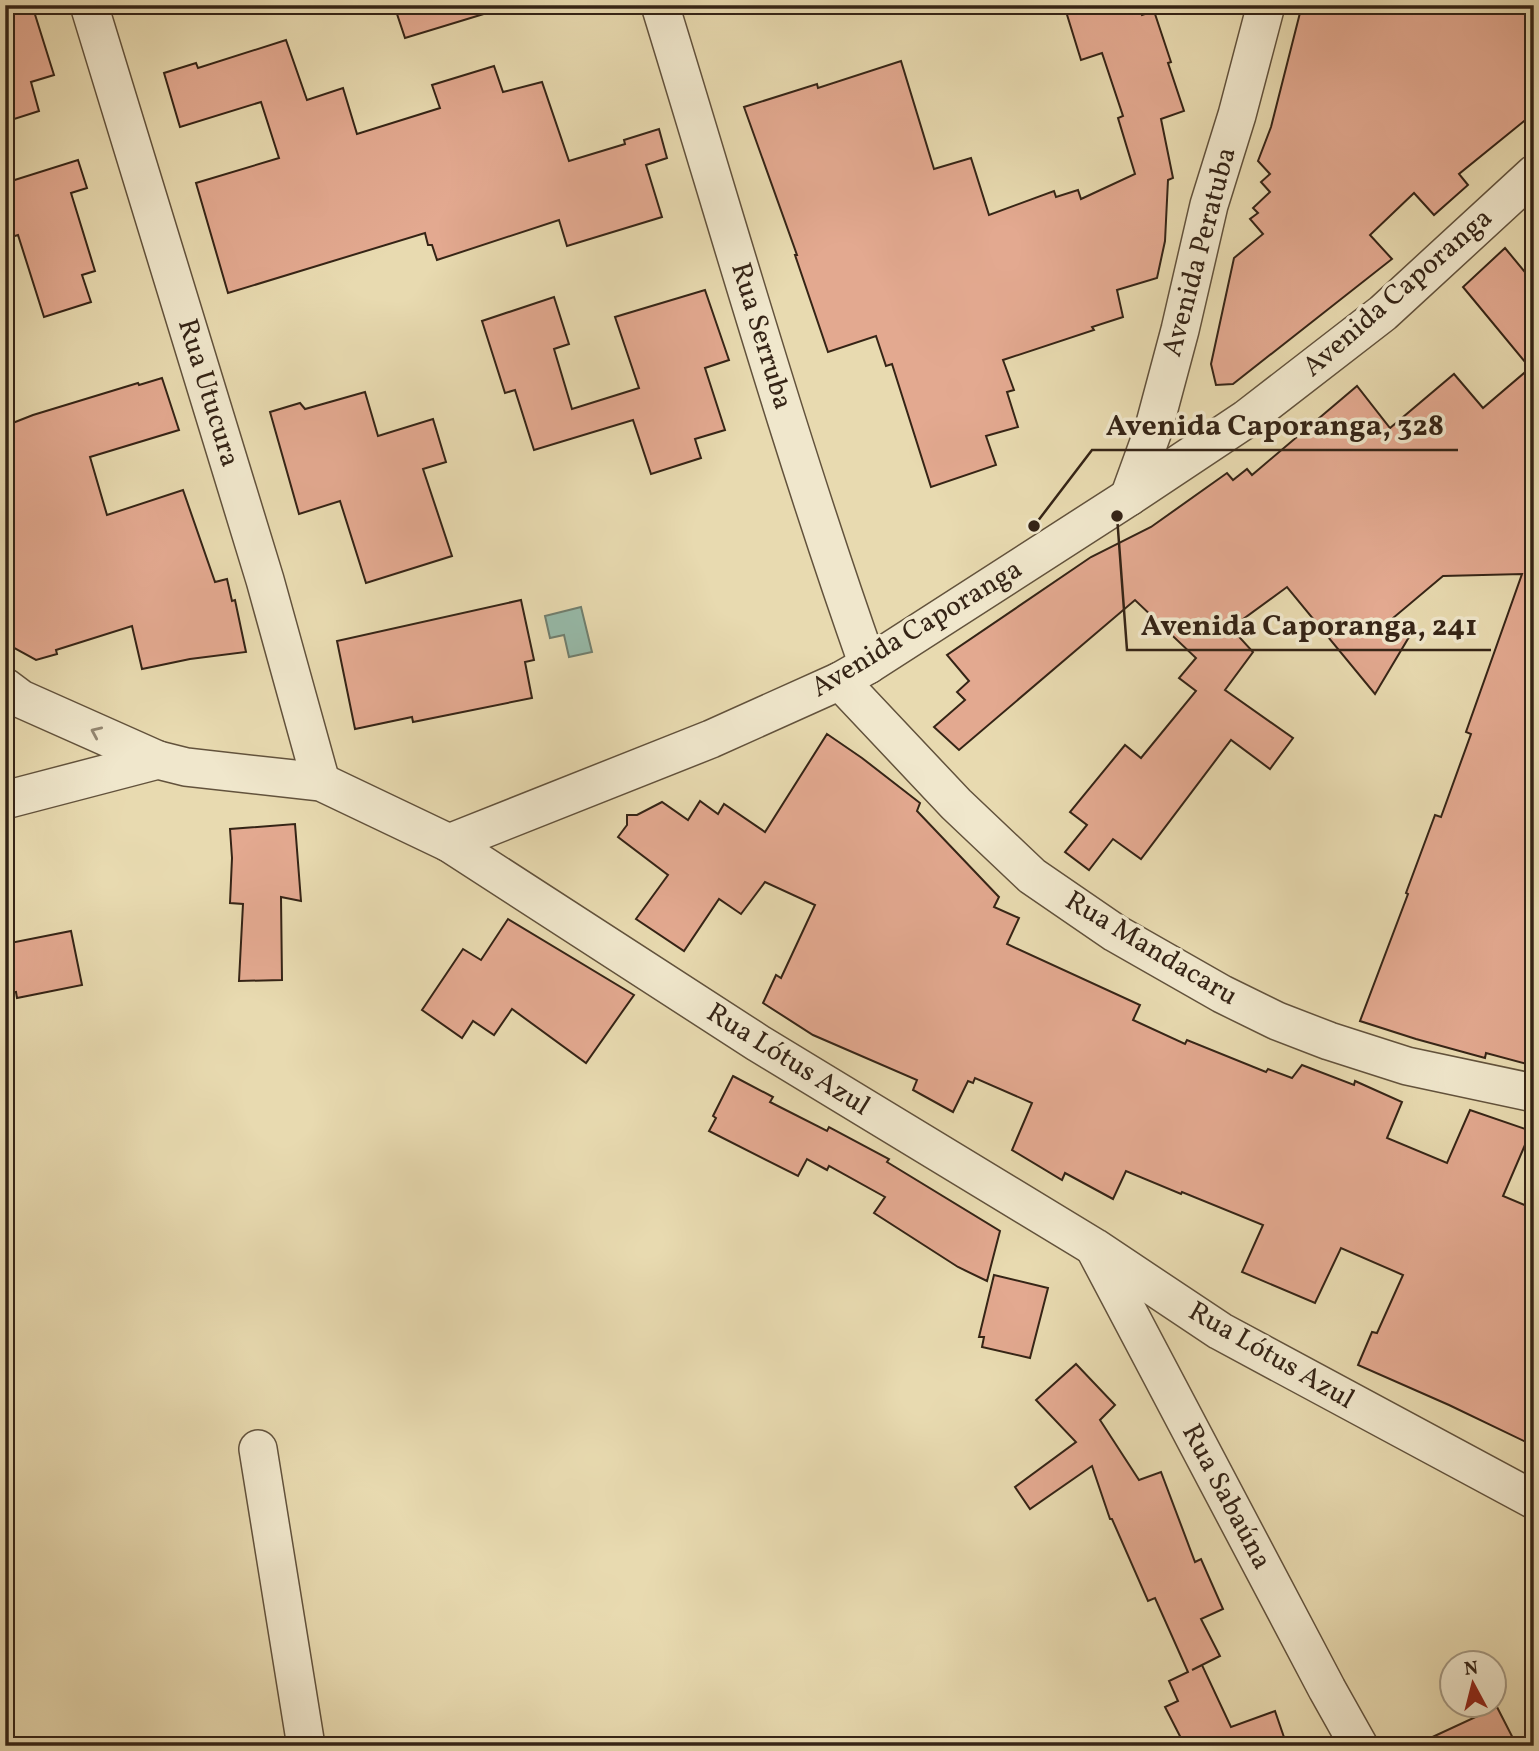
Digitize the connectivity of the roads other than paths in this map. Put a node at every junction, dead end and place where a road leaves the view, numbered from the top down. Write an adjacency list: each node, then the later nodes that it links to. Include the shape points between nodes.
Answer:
1 (89, 5): 9 (street, Rua Utucura, via 261,567)
2 (660, 5): 6 (street, Rua Serruba, via 831,562)
3 (1266, 5): 5 (street, Avenida Peratuba, via 1209,205 1153,431)
4 (1534, 174): 5 (street, Avenida Caporanga, via 1383,313 1246,419)
5 (1129, 497): 6 (street, Avenida Caporanga)
6 (854, 673): 11 (street, Avenida Caporanga, via 712,739); 12 (street, Rua Mandacaru, via 956,804 1032,876 1115,933 1222,994 1329,1041 1407,1066)
7 (5, 687): 8 (street, one-way to 7, via 21,699)
8 (158, 760): 9 (street, Rua Lótus Azul); 10 (street, Rua Lótus Azul)
9 (321, 782): 11 (street, Rua Lótus Azul)
10 (5, 800)
11 (449, 843): 13 (street, Rua Lótus Azul, via 758,1043)
12 (1534, 1093)
13 (1094, 1247): 15 (street, Rua Lótus Azul, via 1220,1331); 17 (street, Rua Sabaúna)
14 (258, 1449): 16 (street)
15 (1534, 1500)
16 (306, 1746)
17 (1359, 1746)

